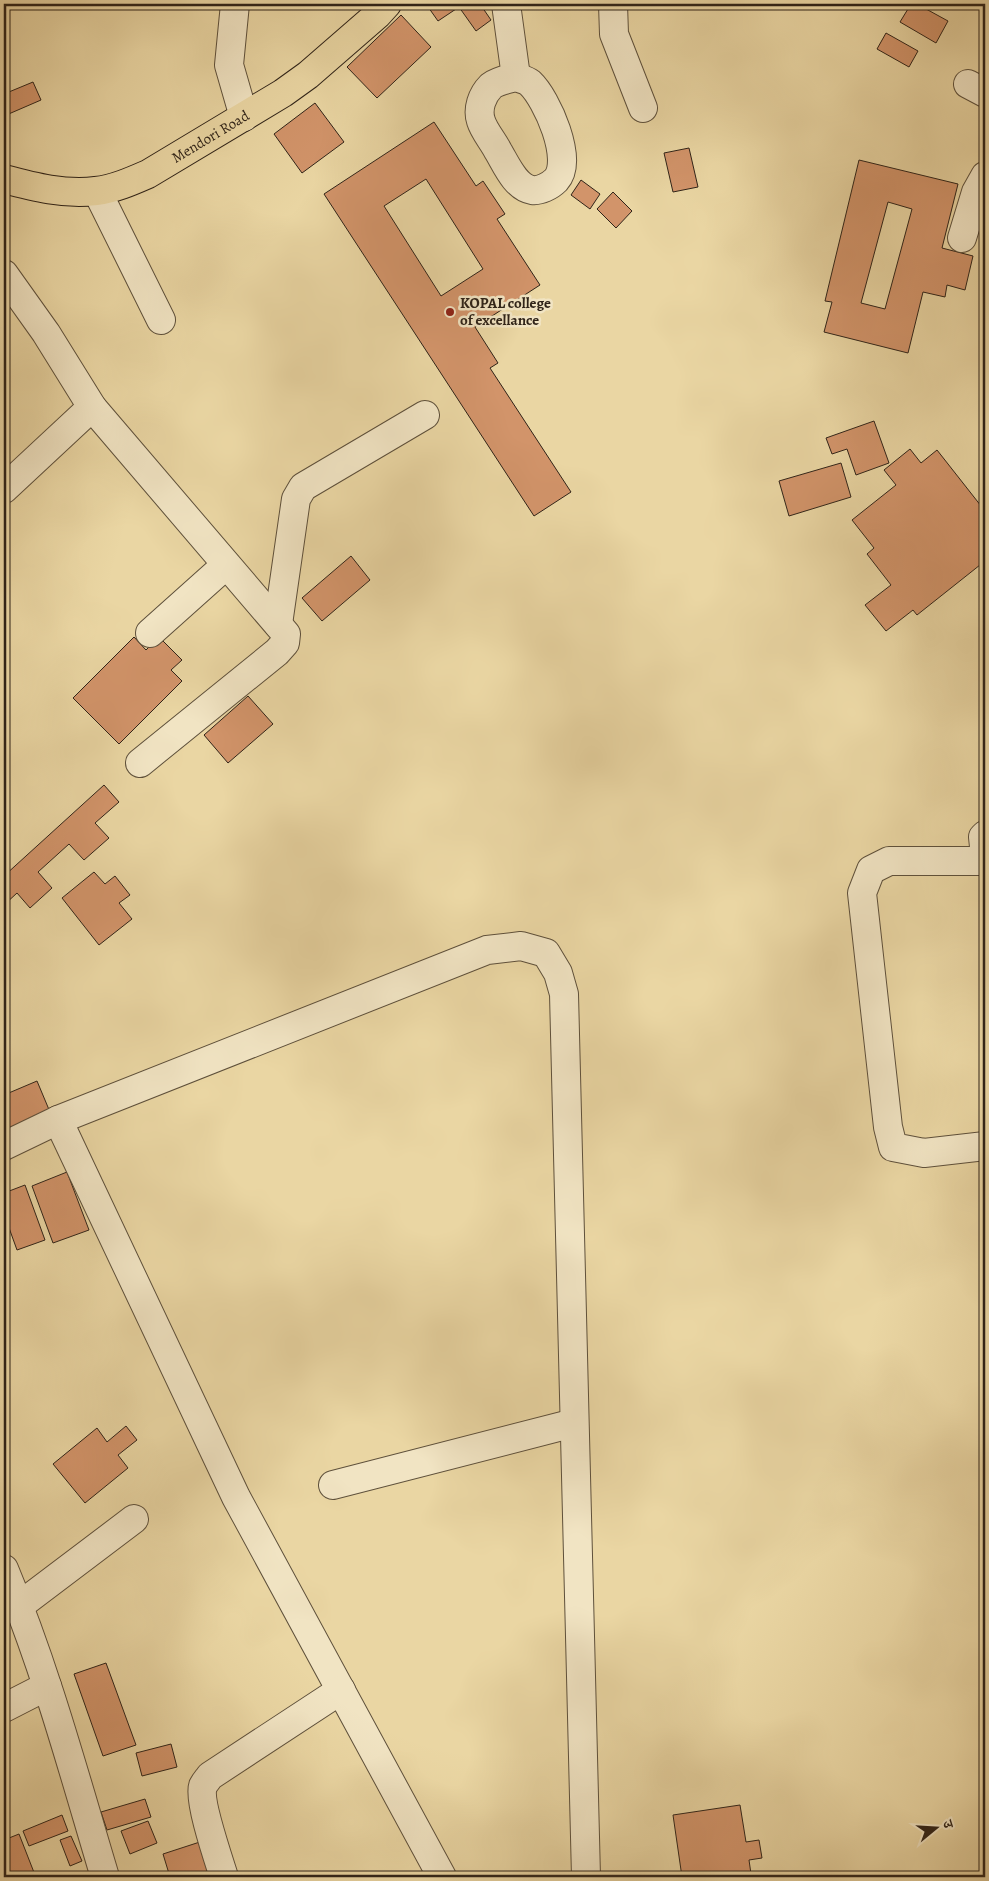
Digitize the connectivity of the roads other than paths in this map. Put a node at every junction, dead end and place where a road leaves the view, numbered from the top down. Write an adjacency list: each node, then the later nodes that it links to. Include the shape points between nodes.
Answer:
1 (235, 4): 7 (street, via 229,65)
2 (387, 4): 7 (main road, Mendori Road, via 308,75)
3 (506, 4): 5 (street)
4 (613, 4): 6 (street, via 614,34)
5 (516, 77)
6 (643, 108)
7 (244, 116): 10 (main road, Mendori Road, via 148,174)
8 (985, 176): 11 (street, via 976,192)
9 (4, 179): 10 (main road, Mendori Road, via 38,188)
10 (97, 191): 13 (street)
11 (962, 238)
12 (4, 274): 14 (street)
13 (161, 320)
14 (92, 407): 16 (street); 17 (street)
15 (425, 415): 18 (street, via 303,487 296,499)
16 (4, 489)
17 (226, 565): 18 (street); 19 (street)
18 (278, 624): 20 (street, via 286,634 285,643 277,652)
19 (150, 633)
20 (140, 763)
21 (985, 835): 22 (street)
22 (985, 856)
23 (985, 861): 26 (street, via 889,861 871,870 862,893 888,1127 893,1147 924,1153)
24 (58, 1120): 25 (street); 27 (street, via 487,950 521,946 546,953 558,973 564,994); 33 (street, via 236,1497)
25 (4, 1146)
26 (985, 1146)
27 (574, 1423): 28 (street); 38 (street)
28 (334, 1484)
29 (134, 1519): 31 (street)
30 (4, 1570): 31 (street)
31 (20, 1606): 32 (street)
32 (47, 1686): 34 (street); 35 (street)
33 (341, 1690): 36 (street, via 210,1776 203,1786 204,1802); 37 (street)
34 (4, 1708)
35 (104, 1877)
36 (224, 1877)
37 (442, 1877)
38 (586, 1877)

